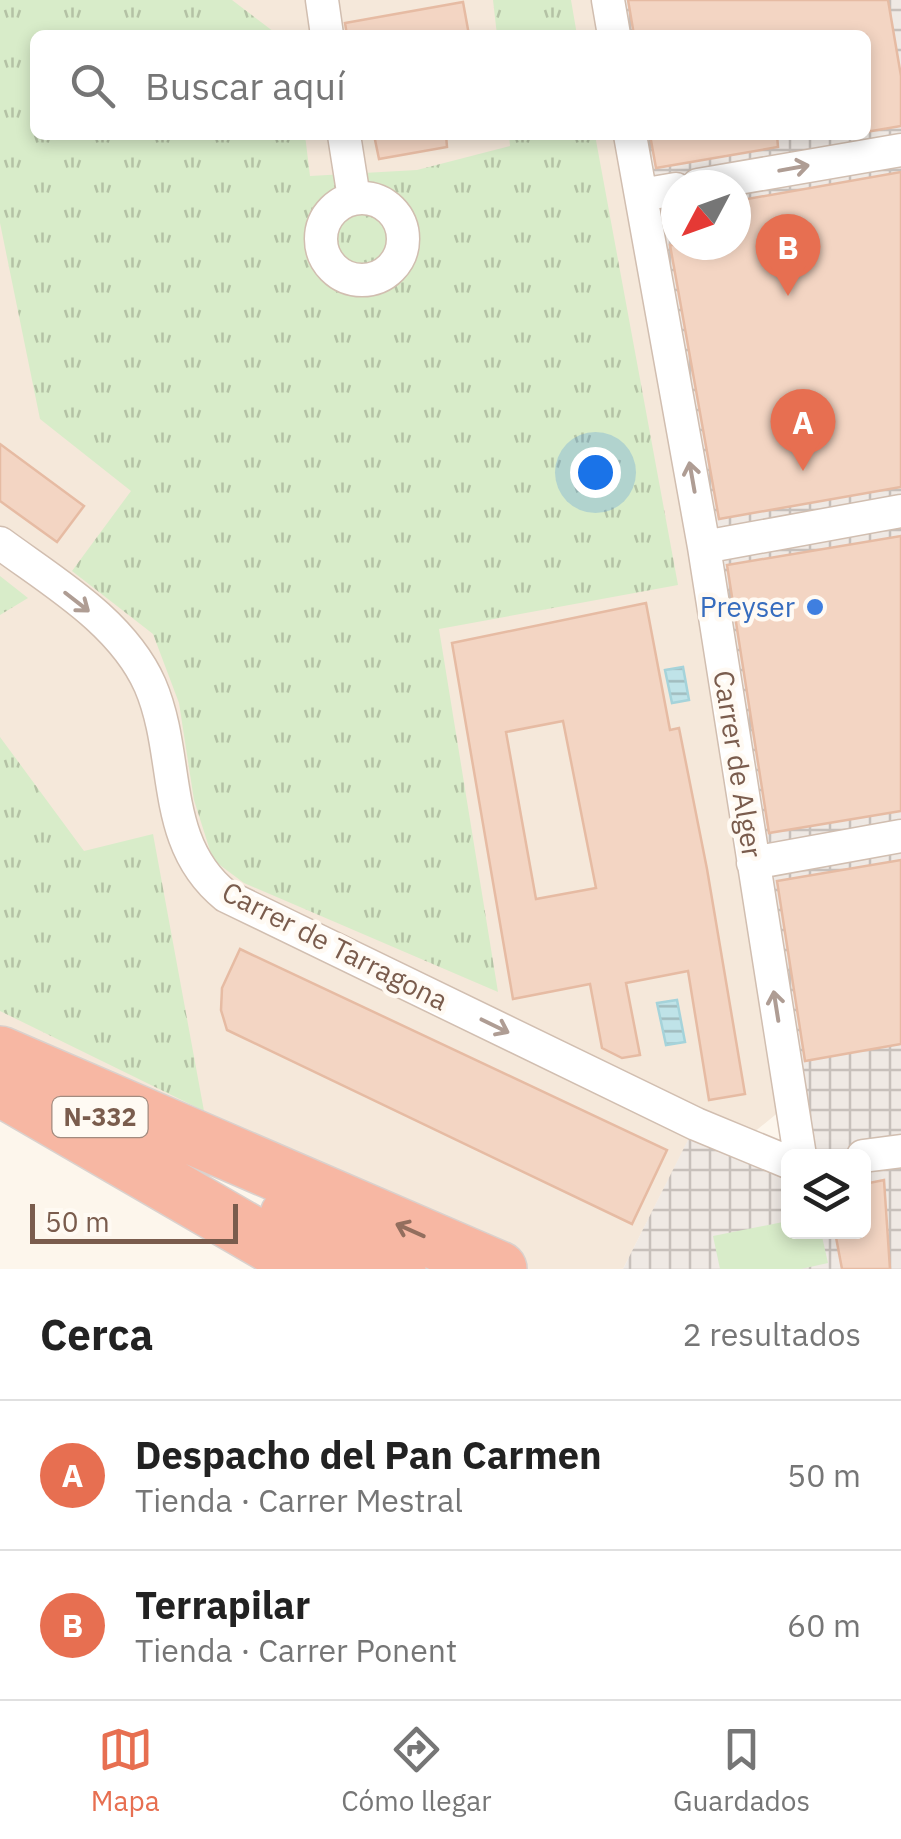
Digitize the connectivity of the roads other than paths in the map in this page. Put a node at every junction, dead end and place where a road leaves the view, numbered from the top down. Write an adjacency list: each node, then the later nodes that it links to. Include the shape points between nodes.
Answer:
1 (290, 0): 2 (street)
2 (323, 0): 4 (street)
3 (608, 0): 5 (street)
4 (326, 30)
5 (613, 30)
6 (345, 140): 12 (street)
7 (631, 140): 11 (street, Carrer de Alger)
8 (901, 150): 9 (street, one-way to 8)
9 (751, 176)
10 (661, 192): 11 (street)
11 (640, 195): 15 (street, Carrer de Alger, one-way to 11)
12 (354, 198)
13 (901, 511): 15 (street)
14 (0, 543): 21 (street, Carrer de Tarragona, one-way to 21, via 90,612 134,657 150,686 181,829 206,880 226,896)
15 (704, 547): 17 (street, Carrer de Alger)
16 (901, 836): 17 (street)
17 (753, 863): 20 (street, Carrer de Alger, one-way to 17)
18 (0, 1058): 26 (highway, N-332); 29 (highway, one-way to 18)
19 (0, 1086): 26 (highway, N-332); 27 (highway)
20 (791, 1102): 21 (street, via 753,1134); 22 (street, Carrer de Alger)
21 (728, 1138): 25 (street, Carrer de Tarragona)
22 (799, 1149)
23 (901, 1151): 24 (street)
24 (871, 1155)
25 (781, 1159)
26 (201, 1172): 28 (highway, N-332)
27 (312, 1269)
28 (398, 1269)
29 (500, 1269)

